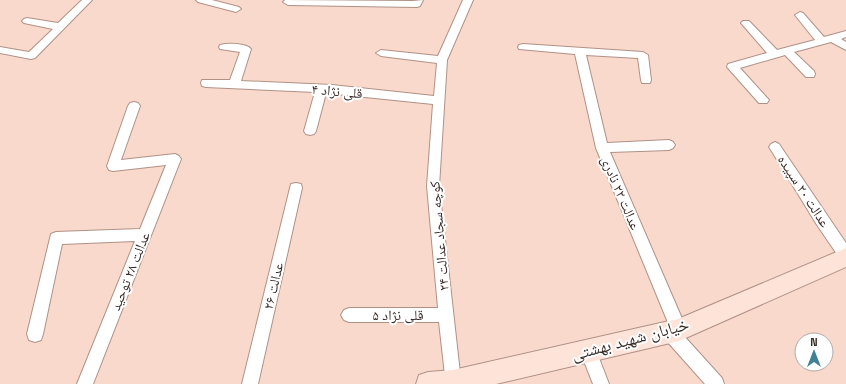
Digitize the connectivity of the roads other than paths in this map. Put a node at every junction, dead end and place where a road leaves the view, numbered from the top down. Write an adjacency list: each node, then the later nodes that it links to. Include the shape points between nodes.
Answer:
1 (87, 0): 10 (street)
2 (201, 0): 6 (street)
3 (418, 0): 5 (street, via 417,4)
4 (468, 0): 22 (street, کوچه سجاد عدالت ۲۴)
5 (288, 2)
6 (236, 9)
7 (800, 15): 13 (street)
8 (27, 22): 10 (street)
9 (746, 23): 21 (street)
10 (60, 27): 17 (street, via 31,56)
11 (846, 34): 12 (street)
12 (833, 38): 13 (street); 16 (street)
13 (822, 41): 19 (street)
14 (224, 47): 26 (street, via 246,49)
15 (523, 47): 18 (street)
16 (846, 48)
17 (0, 50)
18 (580, 51): 24 (street, via 643,55); 34 (street, عدالت ۲۲ نادری)
19 (787, 51): 21 (street); 23 (street)
20 (381, 53): 22 (street)
21 (775, 55): 28 (street, via 732,67)
22 (442, 60): 29 (street, کوچه سجاد عدالت ۲۴)
23 (810, 74)
24 (646, 80)
25 (206, 83): 26 (street, قلی نژاد ۴)
26 (234, 85): 27 (street, قلی نژاد ۴)
27 (321, 89): 29 (street, قلی نژاد ۴); 31 (street)
28 (763, 100)
29 (439, 101): 39 (street, کوچه سجاد عدالت ۲۴, via 433,186)
30 (134, 106): 36 (street, عدالت ۲۸ توحید, via 113,166 175,158)
31 (310, 131)
32 (669, 145): 34 (street)
33 (775, 147): 37 (street, عدالت ۲۰ سپیده)
34 (602, 148): 40 (street, عدالت ۲۲ نادری)
35 (296, 188): 46 (street, عدالت ۲۶)
36 (144, 236): 41 (street, via 56,238); 45 (street, عدالت ۲۸ توحید)
37 (846, 256): 40 (main road, خیابان شهید بهشتی)
38 (349, 315): 39 (street, قلی نژاد ۵)
39 (446, 315): 44 (street, کوچه سجاد عدالت ۲۴)
40 (674, 331): 42 (main road, خیابان شهید بهشتی); 49 (street, عدالت ۲۲ نادری)
41 (35, 334)
42 (588, 351): 43 (main road, خیابان شهید بهشتی); 48 (street)
43 (483, 380): 44 (main road, خیابان شهید بهشتی)
44 (453, 382): 47 (main road, خیابان شهید بهشتی)
45 (85, 384)
46 (250, 384)
47 (428, 384)
48 (601, 384)
49 (716, 384)

